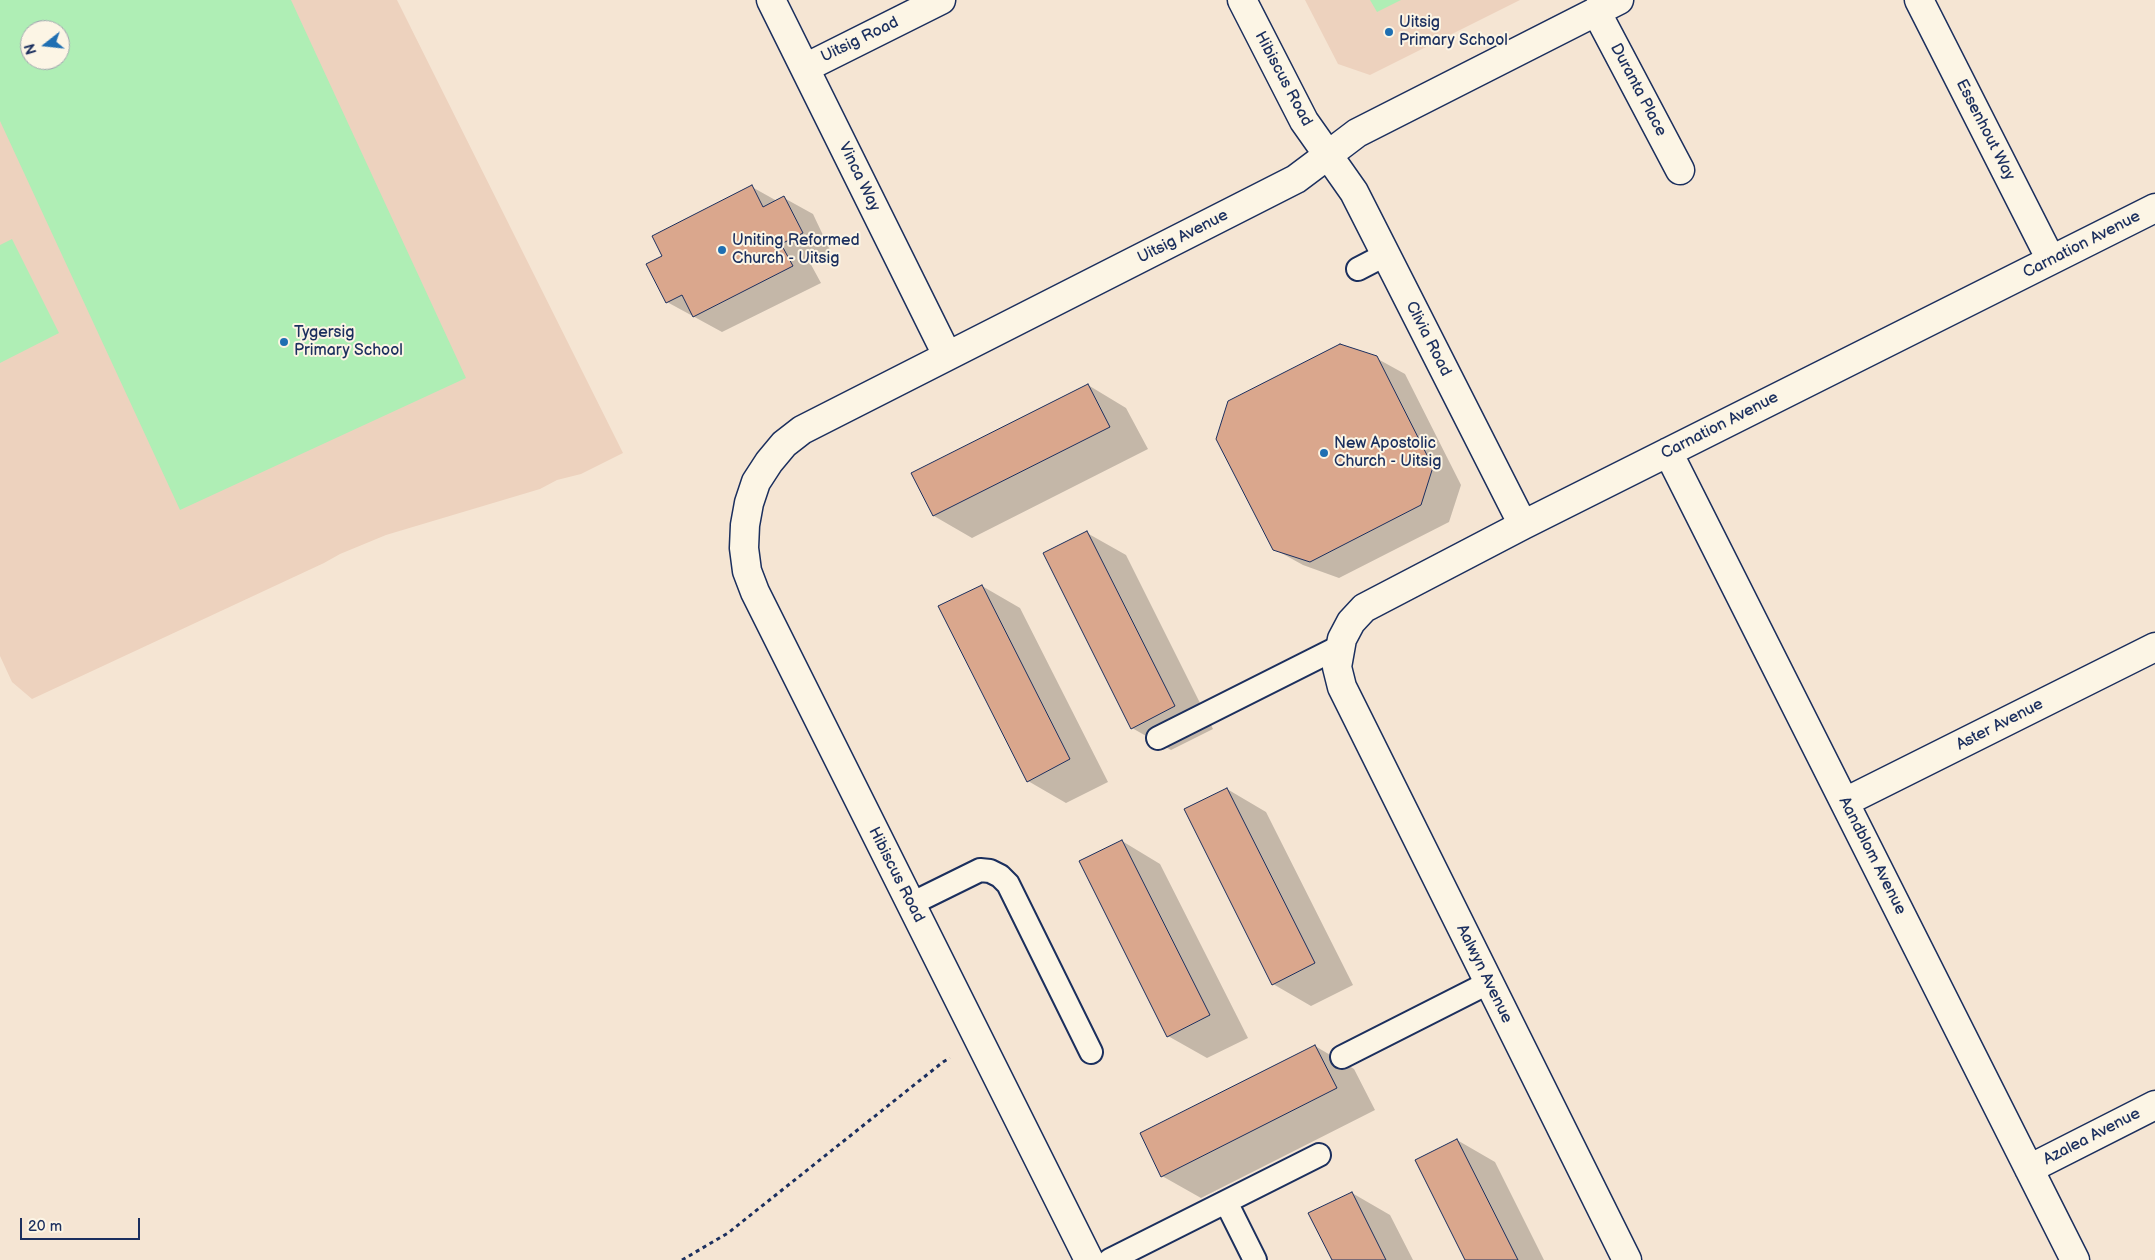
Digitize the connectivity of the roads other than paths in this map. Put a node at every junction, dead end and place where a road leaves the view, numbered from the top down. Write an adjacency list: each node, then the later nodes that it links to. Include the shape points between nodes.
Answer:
1 (771, 0): 6 (street, Vinca Way)
2 (941, 0): 6 (street, Uitsig Road)
3 (1242, 0): 7 (street, Hibiscus Road, via 1304,121)
4 (1919, 0): 11 (street, Essenhout Way)
5 (1608, 6): 7 (street, Uitsig Avenue, via 1357,133); 8 (street, Duranta Place)
6 (805, 68): 13 (street, Vinca Way)
7 (1328, 155): 10 (street, Clivia Road, via 1354,192); 13 (street, Uitsig Avenue, via 1296,179)
8 (1680, 170)
9 (2155, 208): 11 (street, Carnation Avenue)
10 (1386, 255): 12 (lane); 16 (street, Clivia Road)
11 (2051, 260): 14 (street, Carnation Avenue)
12 (1358, 269)
13 (947, 355): 15 (street, Uitsig Avenue, via 802,430 784,444)
14 (1668, 452): 16 (street, Carnation Avenue); 21 (street, Aandblom Avenue)
15 (756, 482): 22 (street, Hibiscus Road, via 749,503 744,548 755,592)
16 (1523, 525): 17 (street, Carnation Avenue, via 1364,608 1351,622)
17 (1339, 647): 19 (street, Carnation Avenue, via 1337,667); 20 (lane)
18 (2155, 648): 21 (street, Aster Avenue)
19 (1342, 687): 23 (street, Aalwyn Avenue)
20 (1158, 738)
21 (1845, 802): 28 (street, Aandblom Avenue)
22 (910, 904): 24 (lane, via 980,870 1000,876 1008,884); 30 (street, Hibiscus Road)
23 (1488, 983): 25 (lane); 33 (street, Aalwyn Avenue)
24 (1091, 1052)
25 (1342, 1057)
26 (2155, 1105): 28 (street, Azalea Avenue)
27 (1319, 1155): 29 (lane)
28 (2029, 1169): 34 (street, Aandblom Avenue)
29 (1226, 1202): 31 (lane); 32 (lane)
30 (1089, 1260)
31 (1110, 1260)
32 (1255, 1260)
33 (1627, 1260)
34 (2075, 1260)

